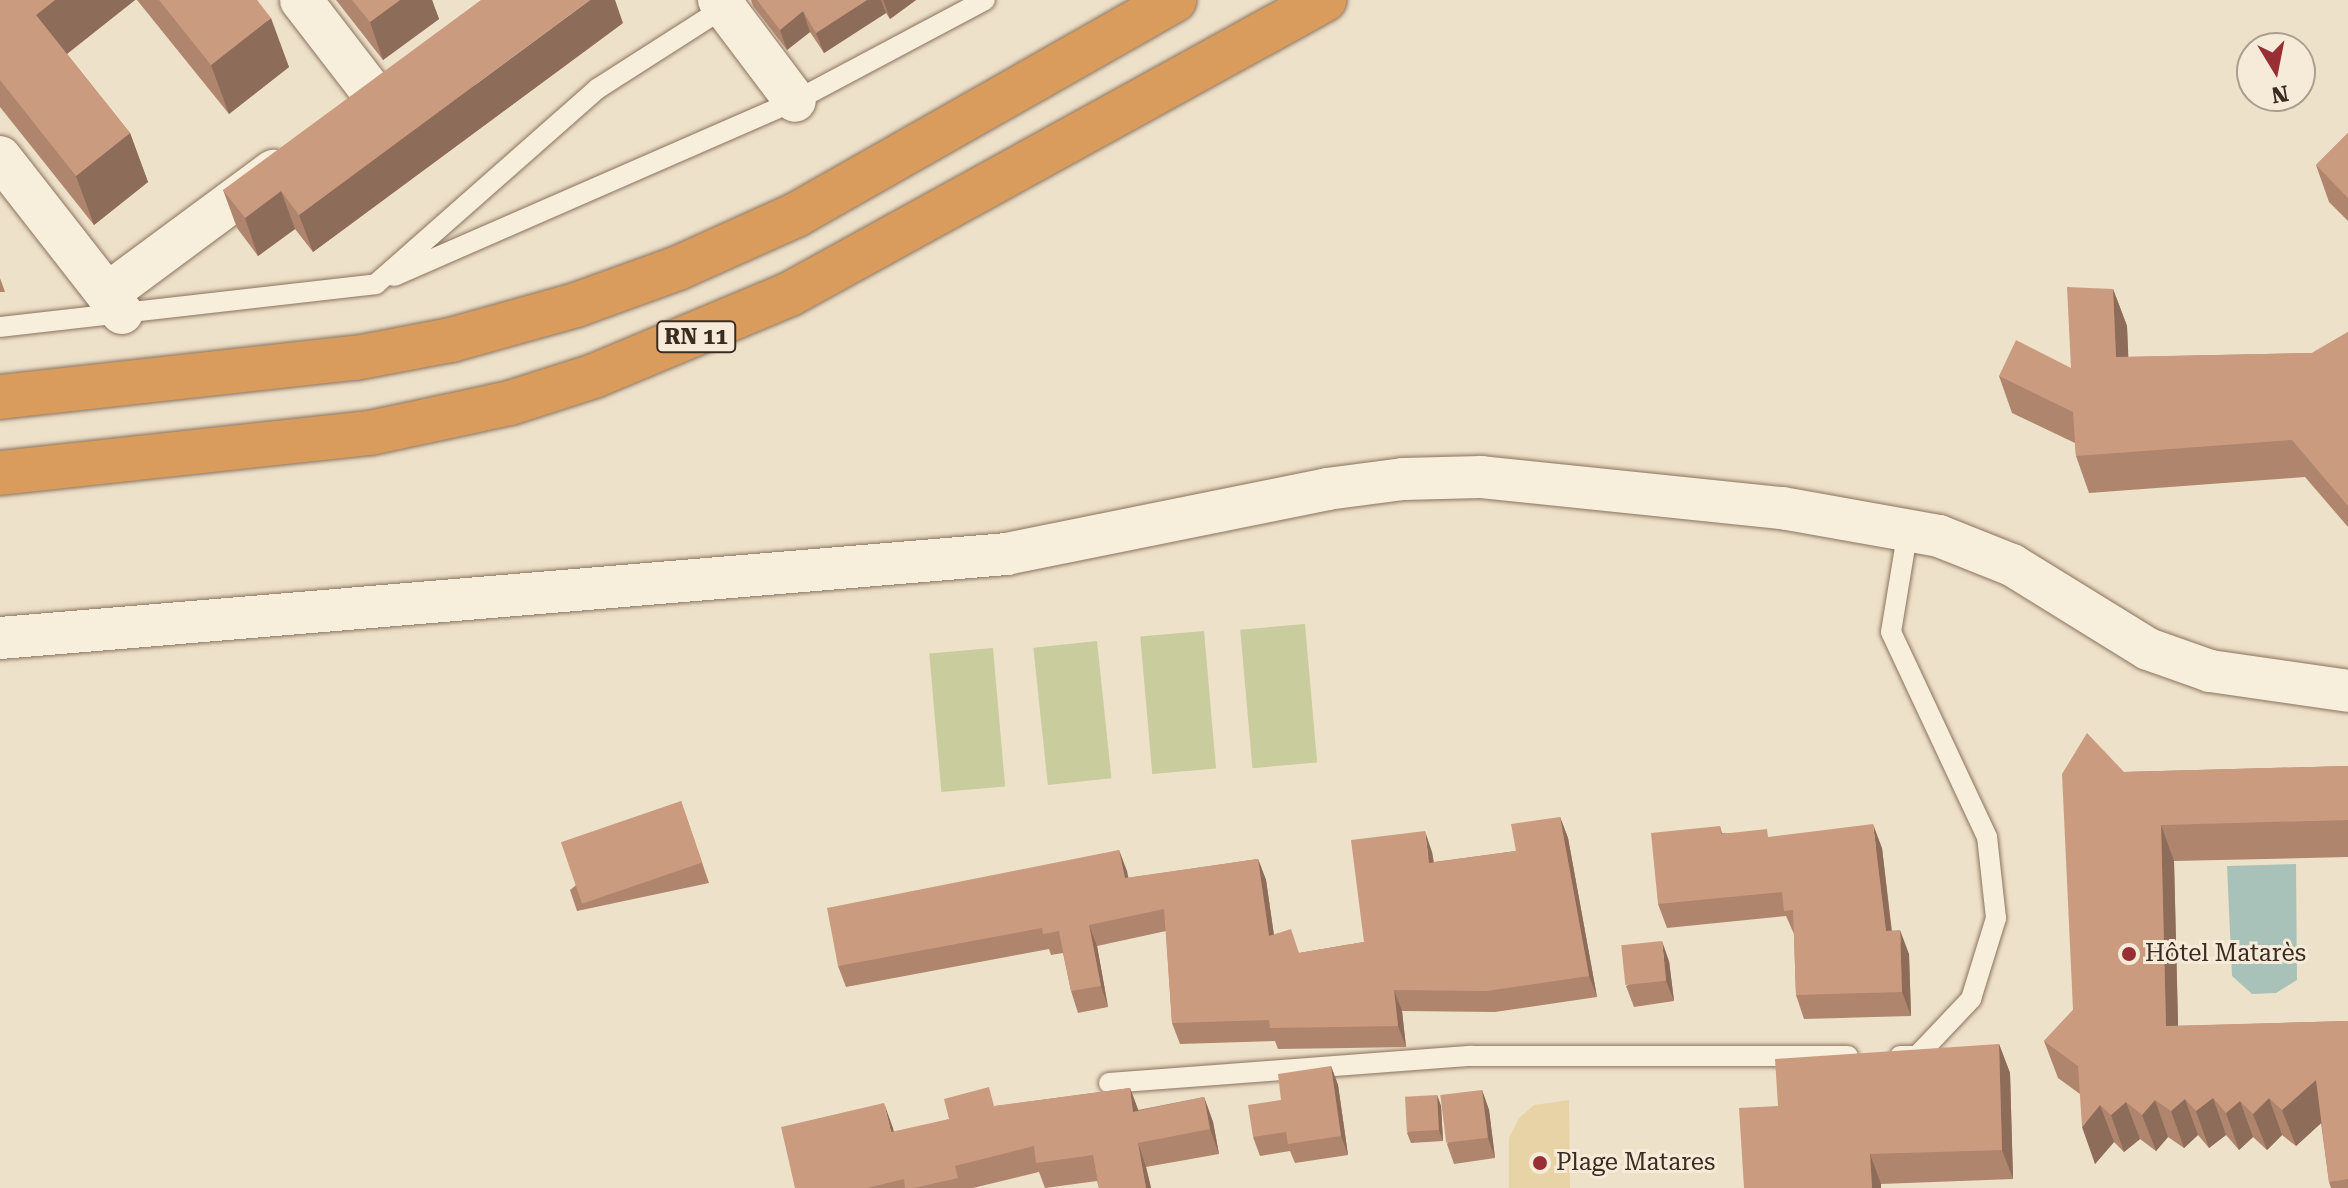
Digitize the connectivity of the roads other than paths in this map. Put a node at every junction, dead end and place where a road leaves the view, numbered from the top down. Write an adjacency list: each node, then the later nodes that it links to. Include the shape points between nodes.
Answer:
1 (301, 0): 7 (street)
2 (985, 0): 8 (lane)
3 (1174, 0): 13 (highway, via 796,215 678,268 576,305 451,340 356,358)
4 (1324, 0): 14 (highway, RN 11, via 790,294 594,376 510,403 370,433)
5 (727, 2): 8 (street); 10 (lane, via 597,89)
6 (411, 70): 7 (street)
7 (375, 96): 11 (street)
8 (795, 101): 10 (lane)
9 (0, 157): 11 (street)
10 (376, 284): 11 (lane)
11 (114, 304): 12 (lane)
12 (0, 327)
13 (0, 397)
14 (0, 473)
15 (1908, 529): 16 (street, via 1782,508 1585,487 1481,477 1403,479 1327,489 1006,554); 17 (street, via 2012,565 2148,649 2210,671); 18 (lane, via 1891,632 1987,837 1996,918 1971,999 1917,1056 1471,1056)
16 (0, 638)
17 (2348, 691)
18 (1109, 1083)

